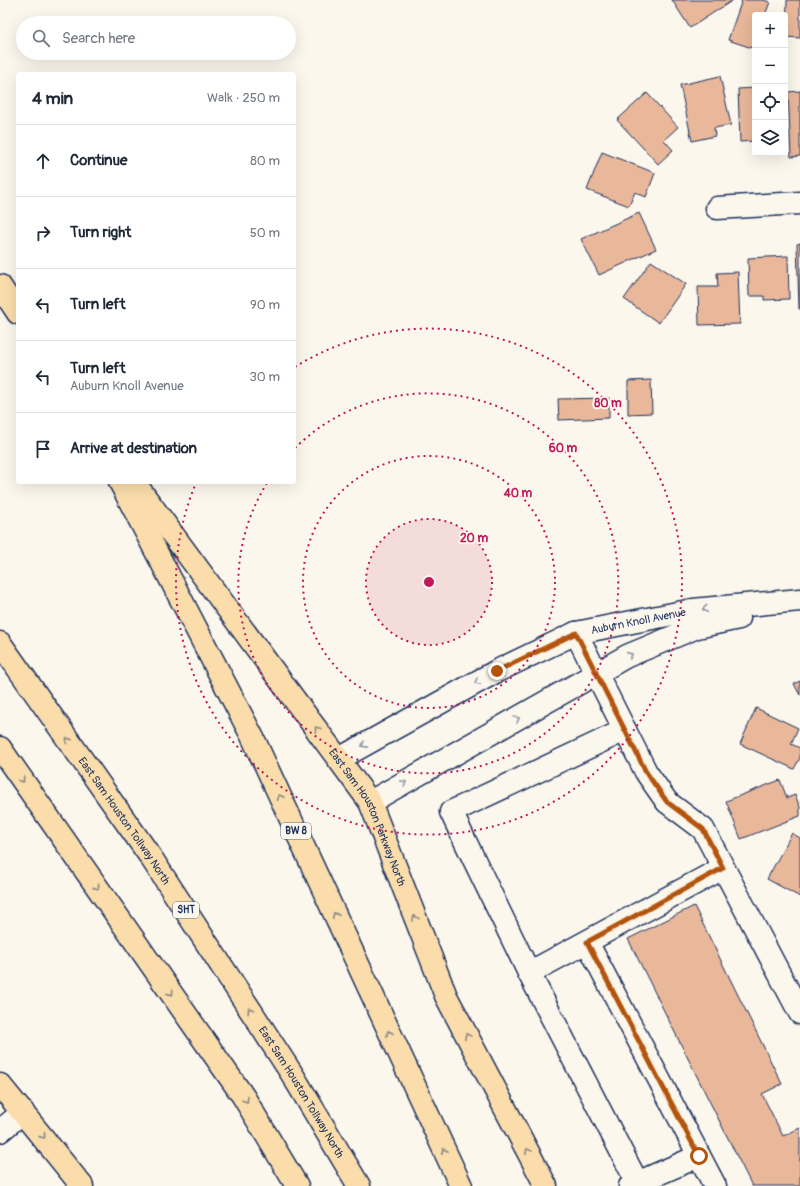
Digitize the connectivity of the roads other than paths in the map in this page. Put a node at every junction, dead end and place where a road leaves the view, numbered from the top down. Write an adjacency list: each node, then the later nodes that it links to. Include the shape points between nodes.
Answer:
1 (800, 204): 2 (street)
2 (717, 208)
3 (0, 286): 4 (main road)
4 (16, 310)
5 (121, 484): 28 (main road, BW 8, one-way to 5, via 253,738)
6 (135, 484): 14 (main road, East Sam Houston Parkway North, one-way to 6)
7 (800, 600): 9 (street, Auburn Knoll Avenue, one-way to 9, via 693,610)
8 (800, 604): 11 (street, Auburn Knoll Avenue, one-way to 8, via 627,656 697,626)
9 (576, 633): 11 (street); 14 (street, Auburn Knoll Avenue, one-way to 14, via 497,671)
10 (0, 643): 27 (main road, East Sam Houston Tollway North / SHT, one-way to 10, via 292,1074 154,862)
11 (596, 673): 12 (street); 15 (street, Auburn Knoll Avenue, one-way to 11)
12 (625, 730): 16 (street, via 646,772 667,802 703,829); 18 (street, via 451,812)
13 (0, 748): 26 (main road, one-way to 26, via 243,1096)
14 (339, 759): 15 (main road, East Sam Houston Parkway North)
15 (370, 802): 29 (main road, East Sam Houston Parkway North, one-way to 15, via 446,996)
16 (723, 868): 17 (street); 19 (street)
17 (587, 942): 18 (street); 23 (street)
18 (529, 973): 24 (street)
19 (800, 1013)
20 (0, 1085): 21 (main road)
21 (23, 1112): 22 (street); 25 (main road, one-way to 25)
22 (0, 1131)
23 (699, 1156): 24 (street); 30 (street)
24 (635, 1185)
25 (82, 1186)
26 (297, 1186)
27 (359, 1186)
28 (461, 1186)
29 (546, 1186)
30 (715, 1186)

